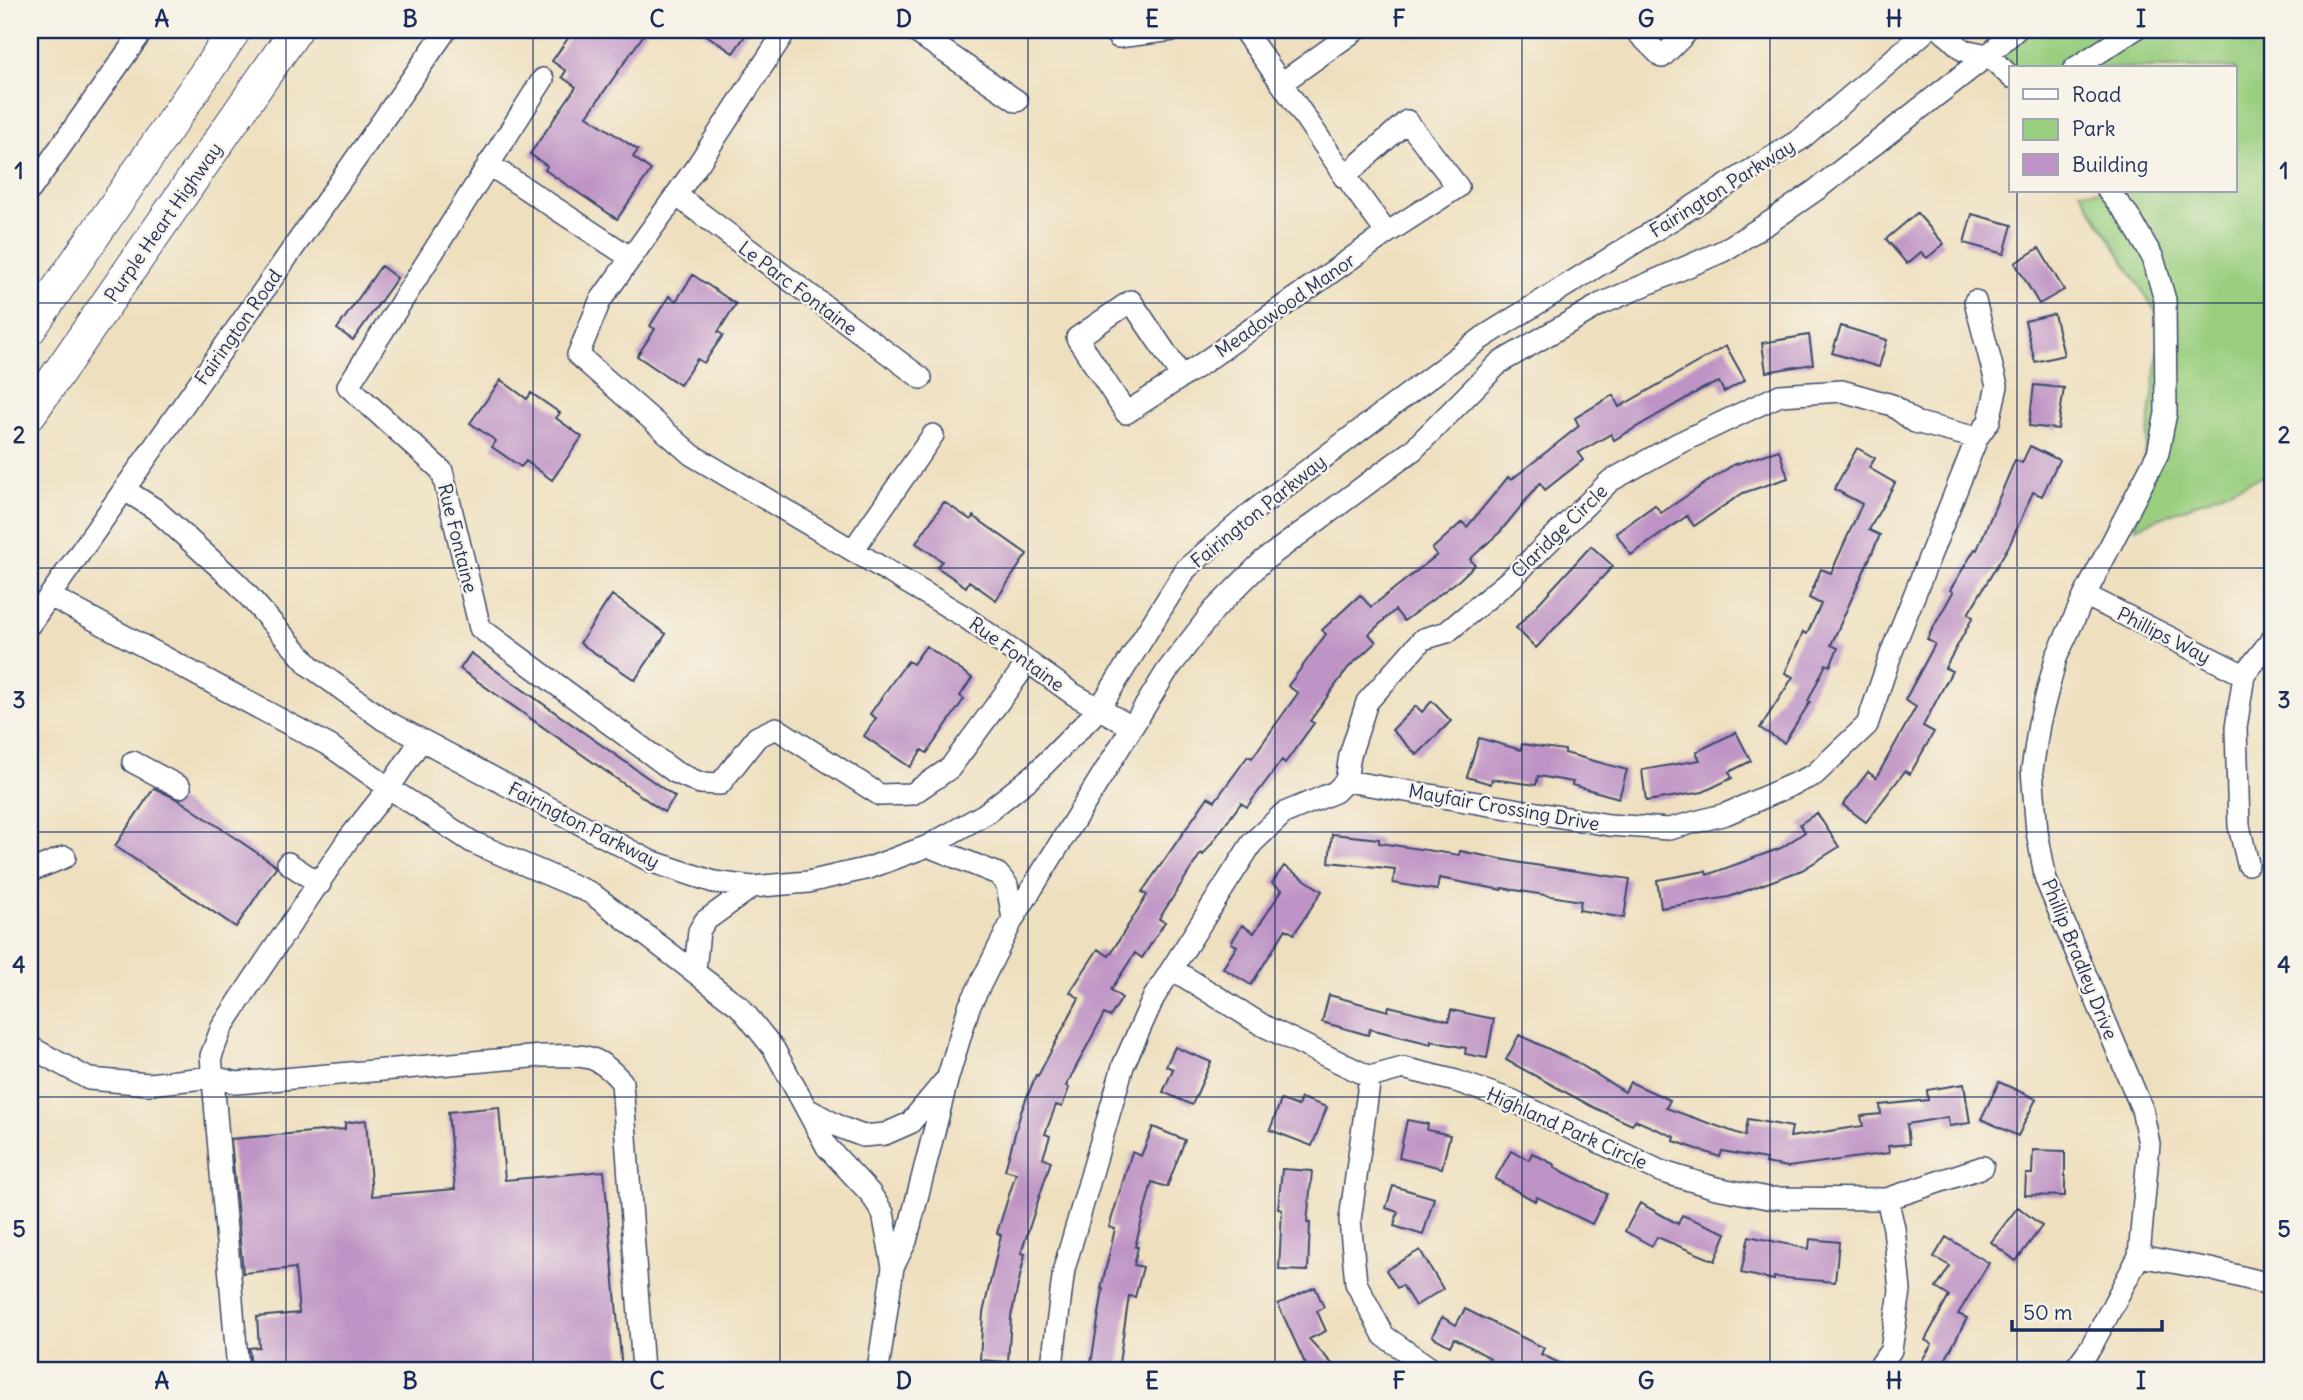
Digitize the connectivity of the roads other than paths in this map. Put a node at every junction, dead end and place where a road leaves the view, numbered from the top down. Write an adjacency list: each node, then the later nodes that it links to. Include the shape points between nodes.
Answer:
1 (143, 30): 26 (street)
2 (235, 30): 32 (highway)
3 (296, 30): 35 (highway, Purple Heart Highway)
4 (446, 30): 38 (street, Fairington Road)
5 (786, 30): 28 (street, Rue Fontaine)
6 (913, 30): 23 (street)
7 (1118, 30): 8 (street, via 1118,37)
8 (1173, 30)
9 (1243, 30): 22 (street)
10 (1356, 30): 22 (street)
11 (1635, 30): 12 (street, via 1662,57)
12 (1689, 30)
13 (1927, 30): 46 (street, Fairington Parkway, via 1801,139 1482,338 1252,512 1186,569)
14 (1942, 30): 18 (street, via 1963,50)
15 (1994, 30): 18 (street)
16 (2016, 30): 18 (street)
17 (2134, 30): 19 (street)
18 (1989, 55): 20 (street); 47 (street, via 1770,222 1723,251 1601,304 1499,363 1413,450 1264,561 1214,610)
19 (2078, 66)
20 (2009, 75)
21 (543, 79): 24 (street)
22 (1283, 82): 25 (street)
23 (1017, 101)
24 (488, 164): 30 (street); 44 (street, Rue Fontaine, via 348,386 442,471 480,628 675,772 701,783 720,784 757,737 776,729 880,795 912,794 950,768)
25 (1344, 177): 29 (street); 29 (street, Meadowood Manor, via 1407,121 1458,187)
26 (30, 190)
27 (2109, 192): 40 (street, Phillip Bradley Drive, via 2153,258 2165,300 2166,413 2158,453)
28 (676, 195): 30 (street, Rue Fontaine); 34 (street, Le Parc Fontaine)
29 (1387, 233): 33 (street, Meadowood Manor)
30 (631, 258): 39 (street, Rue Fontaine, via 600,301 578,355 692,455)
31 (1975, 301): 37 (street, Mayfair Crossing Drive, via 1997,386 1989,421)
32 (30, 329)
33 (1182, 377): 33 (street, Meadowood Manor, via 1126,413 1077,338 1131,302)
34 (921, 378)
35 (30, 414)
36 (933, 435): 39 (street)
37 (1977, 438): 50 (street, Claridge Circle, via 1915,422 1892,405 1842,391 1780,395 1679,443 1610,481 1503,585 1447,632 1423,639 1367,702); 50 (street, Mayfair Crossing Drive, via 1867,725 1814,775 1726,814 1670,829 1609,825)
38 (125, 490): 41 (street, Fairington Road); 48 (street, Fairington Parkway, via 155,509 238,584 310,666 384,720)
39 (852, 550): 44 (street, Rue Fontaine, via 965,617)
40 (2085, 595): 45 (street, Phillips Way); 70 (street, Phillip Bradley Drive, via 2056,658 2039,724 2032,770 2037,832 2046,880 2142,1110 2150,1144)
41 (51, 596): 42 (street, Fairington Road); 52 (street, via 331,746)
42 (30, 624)
43 (2273, 638): 45 (street)
44 (1028, 662): 46 (street, Rue Fontaine)
45 (2244, 675): 56 (street, via 2236,727 2236,775 2239,826)
46 (1099, 709): 47 (street, Rue Fontaine); 53 (street, Fairington Parkway, via 1034,775 985,814)
47 (1132, 727): 60 (street)
48 (421, 740): 52 (street); 59 (street, Fairington Parkway, via 650,862 714,882)
49 (133, 762): 51 (street)
50 (1346, 781): 61 (street, via 1335,792 1284,813 1252,843)
51 (180, 787)
52 (389, 788): 58 (street); 62 (street, via 472,842 591,893)
53 (928, 846): 59 (street, Fairington Parkway, via 869,868 808,882); 60 (street, via 998,874 1007,885)
54 (65, 857): 57 (street)
55 (288, 863): 58 (street)
56 (2248, 864)
57 (30, 871)
58 (320, 884): 64 (street, via 222,1027 211,1056)
59 (752, 887): 62 (street, via 705,921 699,931)
60 (1013, 919): 65 (street, via 969,1007)
61 (1172, 969): 66 (street, via 1264,1026); 76 (street, via 1123,1066 1063,1269)
62 (695, 970): 67 (street, via 740,1007 774,1049)
63 (30, 1047): 64 (street, via 89,1079 149,1084)
64 (213, 1077): 73 (street); 74 (street, via 237,1083 541,1056 587,1056 607,1066 622,1082)
65 (948, 1077): 67 (street, via 909,1123 885,1134 863,1136); 71 (street, via 906,1241)
66 (1370, 1077): 69 (street, Highland Park Circle, via 1404,1068 1456,1081 1511,1100 1660,1171 1716,1188 1769,1199); 77 (street, via 1350,1220 1356,1283 1384,1336)
67 (809, 1110): 71 (street, via 827,1147 883,1213)
68 (1983, 1167): 69 (street, Highland Park Circle)
69 (1886, 1199): 78 (street, via 1894,1228 1900,1291 1891,1350)
70 (2139, 1256): 72 (street); 79 (street, Phillip Bradley Drive)
71 (894, 1267): 75 (street)
72 (2273, 1285)
73 (238, 1370)
74 (643, 1370)
75 (878, 1370)
76 (1054, 1370)
77 (1433, 1370)
78 (1877, 1370)
79 (2074, 1370)

